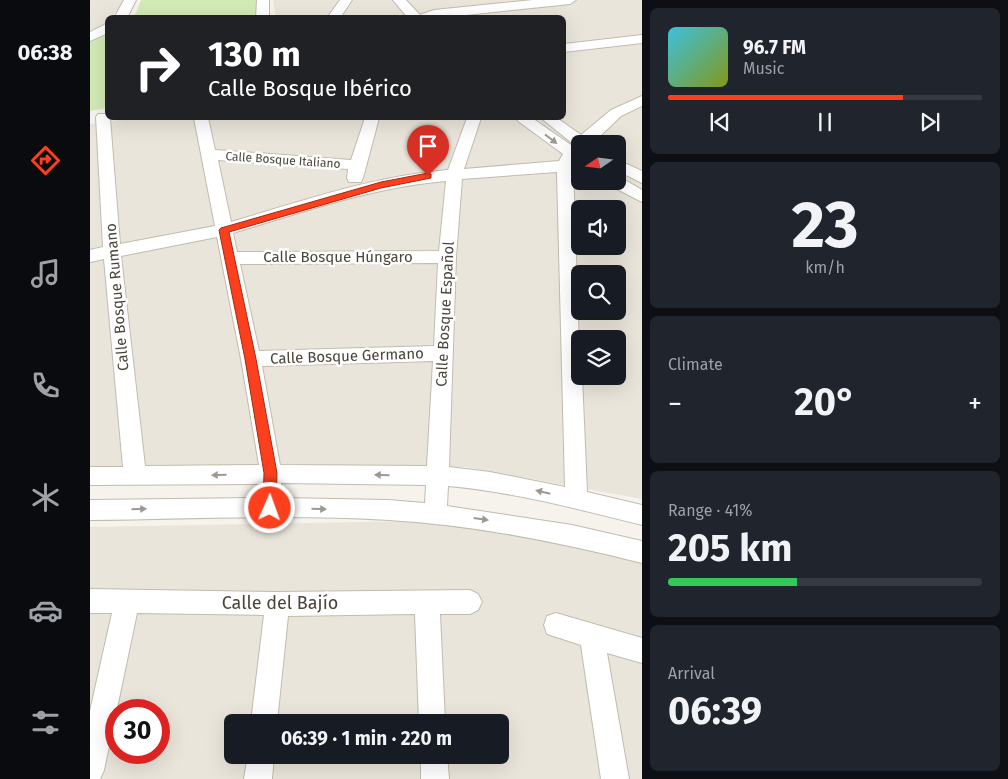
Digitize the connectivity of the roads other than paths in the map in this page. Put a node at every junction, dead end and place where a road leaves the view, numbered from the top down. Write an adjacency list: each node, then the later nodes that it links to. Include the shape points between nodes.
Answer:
1 (130, 0): 7 (street)
2 (263, 0): 8 (street)
3 (346, 0): 9 (street)
4 (399, 0): 10 (street)
5 (570, 0): 6 (street)
6 (431, 14)
7 (122, 15)
8 (262, 15)
9 (335, 15)
10 (413, 15)
11 (105, 30): 12 (street)
12 (90, 37)
13 (642, 39): 14 (street)
14 (566, 48)
15 (642, 100): 22 (street, via 616,113)
16 (100, 117): 36 (street, Calle Bosque Rumano)
17 (201, 120): 26 (street)
18 (371, 120): 27 (street)
19 (473, 120): 29 (street, Calle Bosque Español)
20 (526, 120): 24 (street, one-way to 24)
21 (550, 120): 23 (street)
22 (593, 135)
23 (571, 143)
24 (571, 146)
25 (571, 151): 29 (street)
26 (210, 155): 27 (street, Calle Bosque Italiano); 35 (street)
27 (357, 165): 33 (street)
28 (626, 169): 30 (street)
29 (455, 174): 33 (street, via 415,178); 38 (street, Calle Bosque Español)
30 (642, 178)
31 (626, 188): 34 (street)
32 (577, 190): 46 (street)
33 (354, 192): 35 (street)
34 (642, 197)
35 (224, 230): 36 (street); 39 (street)
36 (112, 253): 37 (street); 45 (street, Calle Bosque Rumano)
37 (90, 256)
38 (447, 257): 39 (street, Calle Bosque Húngaro); 40 (street, Calle Bosque Español)
39 (229, 258): 41 (street)
40 (443, 353): 41 (street, Calle Bosque Germano); 44 (street, Calle Bosque Español)
41 (251, 359): 42 (street)
42 (271, 473): 44 (street, one-way to 42); 45 (street, one-way to 45); 47 (street)
43 (90, 476): 45 (street)
44 (439, 476): 46 (street, one-way to 44, via 527,488); 49 (street, Calle Bosque Español)
45 (135, 477)
46 (576, 499): 50 (street)
47 (270, 508): 48 (street, one-way to 47); 49 (street, one-way to 49)
48 (90, 510)
49 (436, 514): 51 (street, one-way to 51, via 572,535)
50 (642, 515)
51 (642, 552)
52 (90, 601): 53 (street, Calle del Bajío)
53 (127, 602): 56 (street, Calle del Bajío); 64 (street)
54 (427, 602): 55 (street, Calle del Bajío); 56 (street, Calle del Bajío); 61 (street)
55 (470, 602)
56 (277, 604): 60 (street)
57 (556, 625): 58 (street)
58 (592, 637): 59 (street); 67 (street)
59 (642, 650)
60 (265, 714)
61 (432, 714)
62 (260, 764): 65 (street)
63 (434, 764): 66 (street)
64 (90, 770)
65 (258, 779)
66 (435, 779)
67 (615, 779)

